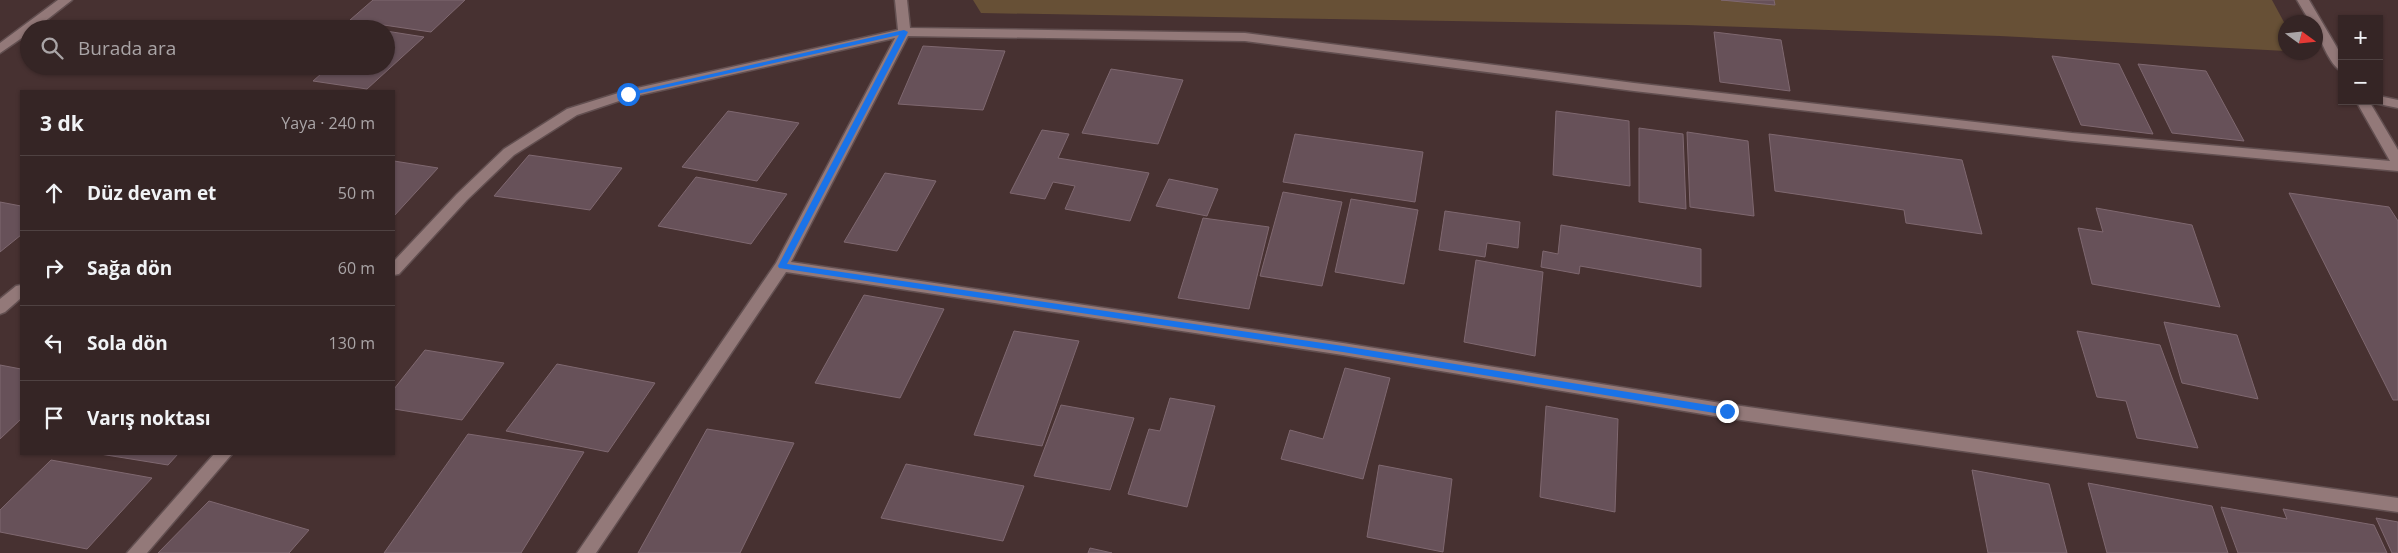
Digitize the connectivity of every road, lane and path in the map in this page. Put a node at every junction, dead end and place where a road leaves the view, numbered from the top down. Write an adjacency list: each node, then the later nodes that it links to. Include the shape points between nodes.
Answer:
1 (66, 0): 4 (street)
2 (901, 0): 5 (street)
3 (2303, 0): 8 (street)
4 (39, 20)
5 (904, 32): 13 (street, via 1245,36 1634,87 2072,137); 14 (street); 15 (street, via 628,94 572,112 509,152)
6 (20, 34): 7 (street)
7 (0, 49)
8 (2338, 60)
9 (2383, 101): 10 (street)
10 (2398, 104)
11 (2364, 105): 12 (street)
12 (2398, 162)
13 (2398, 166)
14 (782, 266): 19 (street, via 1343,349 1727,411); 21 (street)
15 (395, 269)
16 (20, 291): 17 (street)
17 (0, 308)
18 (223, 455): 20 (street)
19 (2398, 505)
20 (136, 553)
21 (586, 553)

